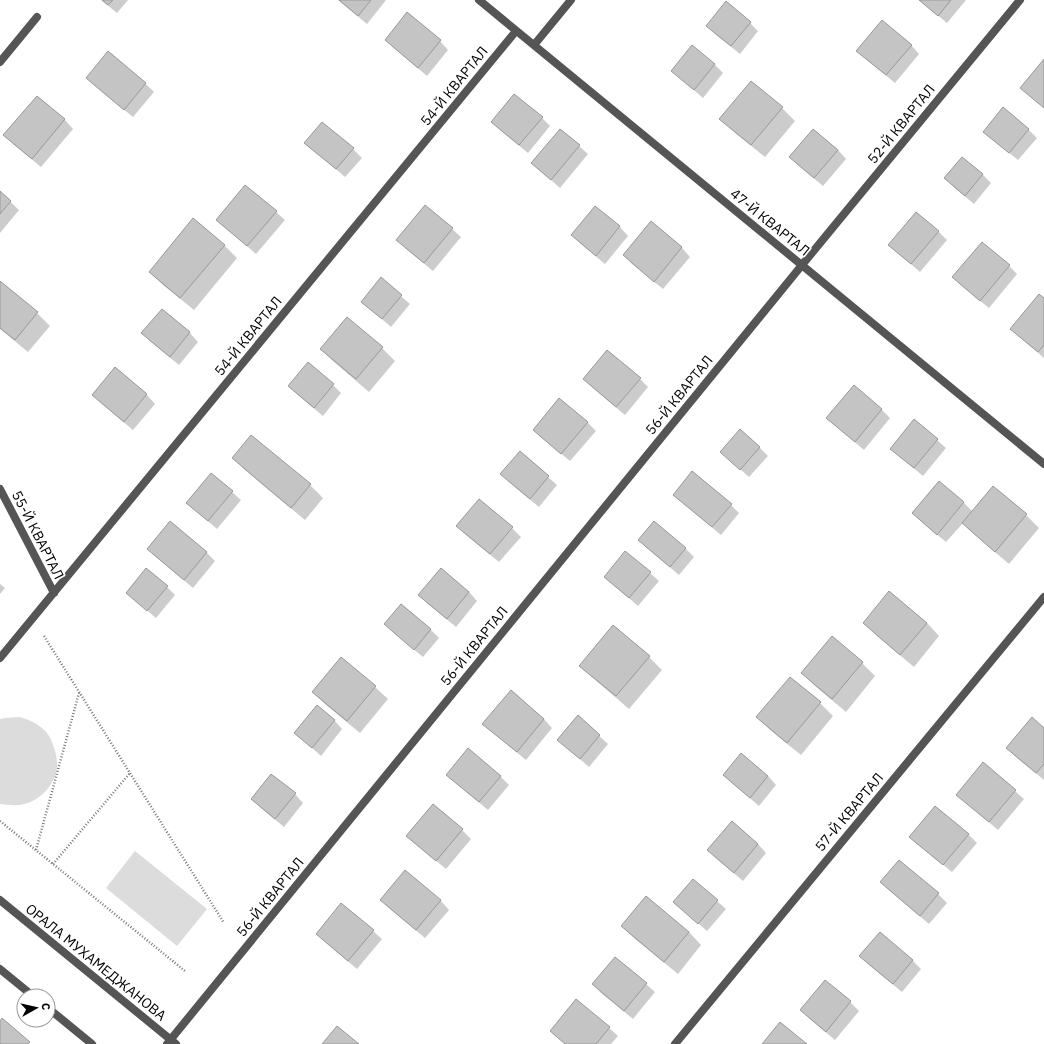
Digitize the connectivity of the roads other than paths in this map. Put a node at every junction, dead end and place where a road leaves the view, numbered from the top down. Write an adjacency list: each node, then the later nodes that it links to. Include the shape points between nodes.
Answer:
1 (479, 0): 5 (street, 47-Й КВАРТАЛ)
2 (571, 0): 6 (street)
3 (1020, 0): 8 (street, 52-Й КВАРТАЛ)
4 (38, 17): 7 (street)
5 (516, 31): 6 (street, 47-Й КВАРТАЛ); 11 (street, 54-Й КВАРТАЛ)
6 (534, 45): 8 (street, 47-Й КВАРТАЛ)
7 (0, 62)
8 (802, 265): 9 (street, 47-Й КВАРТАЛ); 18 (street, 56-Й КВАРТАЛ)
9 (1044, 464)
10 (0, 489): 11 (street, 55-Й КВАРТАЛ)
11 (54, 593): 13 (street, 54-Й КВАРТАЛ)
12 (1044, 596): 20 (street, 57-Й КВАРТАЛ)
13 (0, 658)
14 (0, 900): 18 (street, ОРАЛА МУХАМЕДЖАНОВА)
15 (0, 969): 16 (street)
16 (23, 988)
17 (56, 1015): 19 (street)
18 (171, 1043)
19 (92, 1044)
20 (675, 1044)

